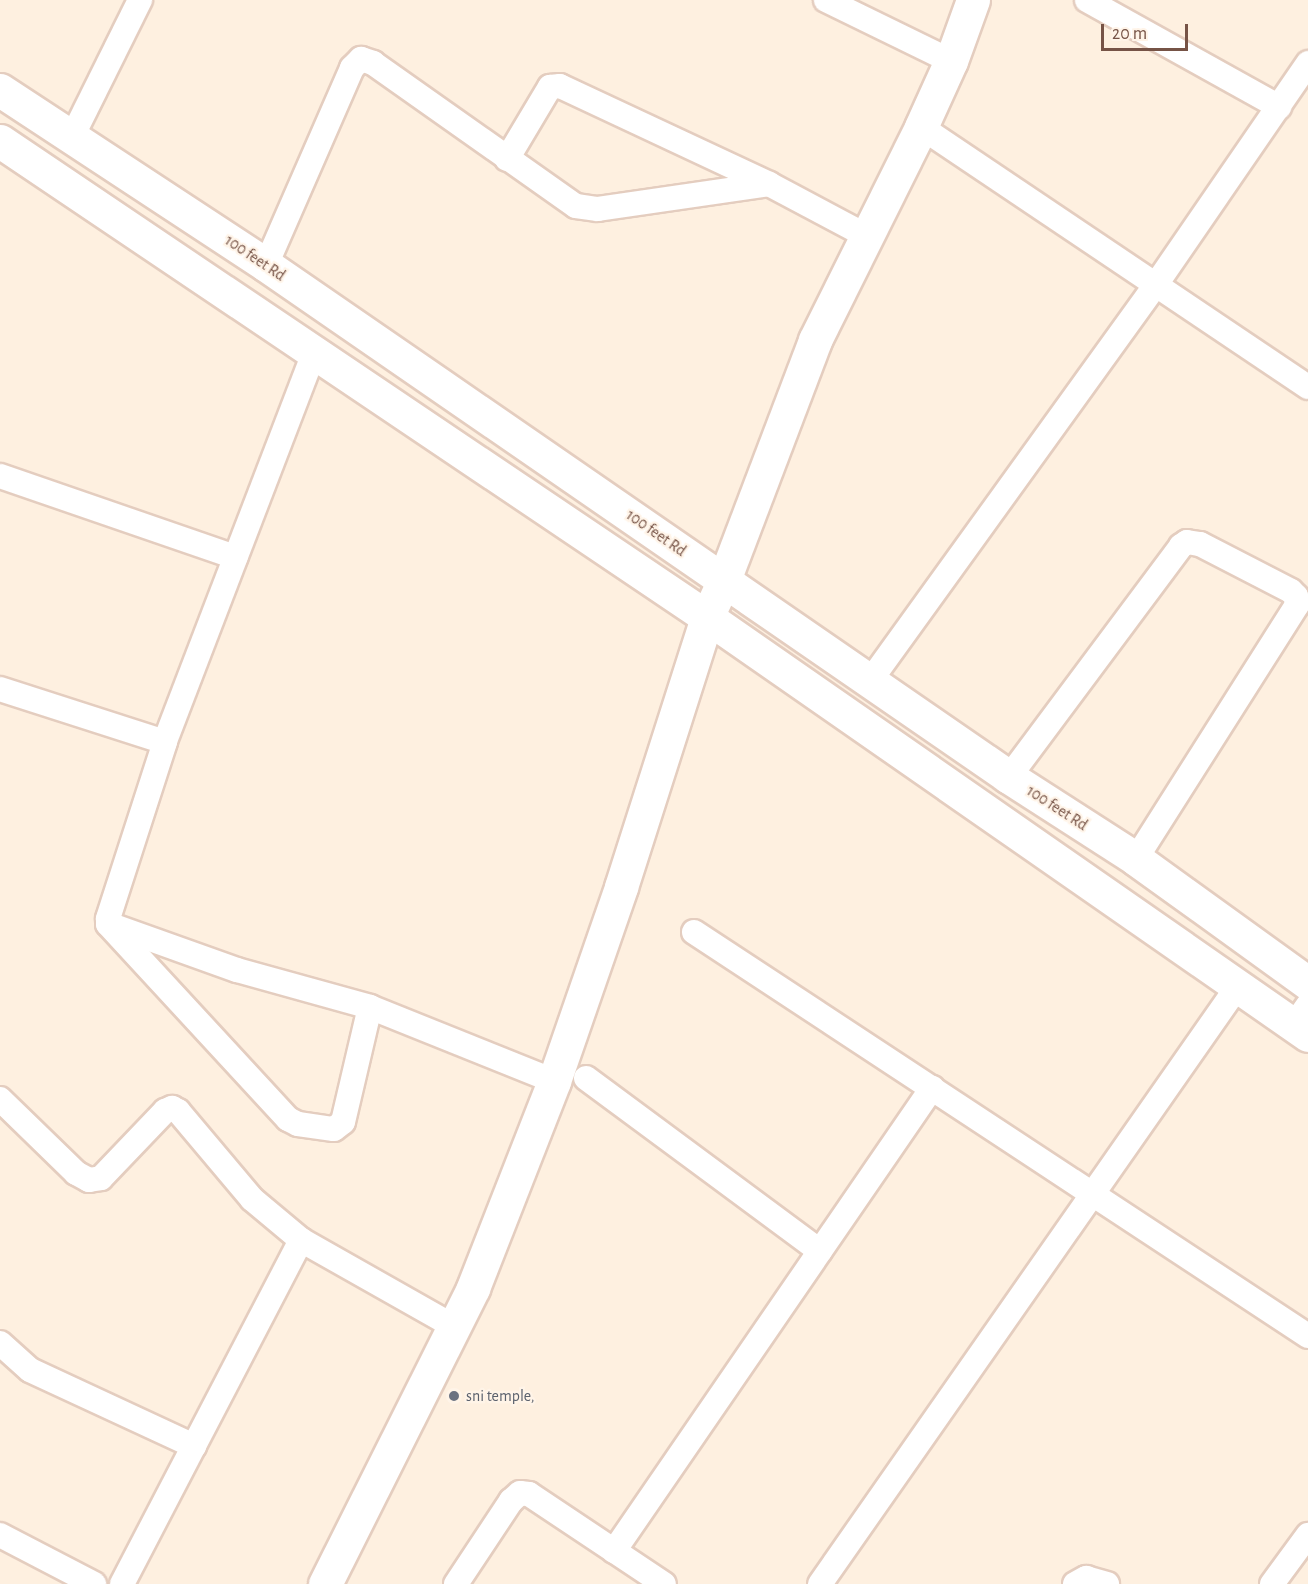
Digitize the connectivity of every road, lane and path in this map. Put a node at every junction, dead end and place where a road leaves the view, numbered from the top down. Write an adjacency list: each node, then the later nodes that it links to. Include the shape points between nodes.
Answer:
1 (140, 0): 10 (street)
2 (826, 0): 5 (street)
3 (973, 0): 5 (main road)
4 (1087, 0): 8 (street)
5 (951, 61): 9 (main road)
6 (1308, 63): 8 (street)
7 (0, 90): 10 (main road, 100 feet Rd)
8 (1279, 107): 16 (street)
9 (921, 127): 14 (main road); 16 (street)
10 (72, 137): 15 (main road, 100 feet Rd)
11 (0, 141): 17 (main road)
12 (507, 159): 13 (street, via 576,206 598,208); 13 (street, via 554,85); 15 (street, via 373,63 361,59 352,68)
13 (769, 183): 14 (street)
14 (867, 236): 21 (main road, via 815,340)
15 (266, 265): 21 (main road, 100 feet Rd)
16 (1157, 283): 18 (street); 23 (street)
17 (314, 353): 20 (street); 22 (main road)
18 (1308, 387)
19 (0, 476): 20 (street)
20 (235, 557): 25 (street)
21 (724, 580): 22 (main road); 23 (main road, 100 feet Rd)
22 (707, 617): 31 (main road); 35 (main road)
23 (870, 681): 26 (main road, 100 feet Rd)
24 (0, 689): 25 (street)
25 (165, 742): 28 (street)
26 (1009, 777): 27 (main road, 100 feet Rd); 27 (street, via 1180,546 1187,542 1200,544 1291,591 1298,605)
27 (1136, 859): 30 (main road, 100 feet Rd)
28 (108, 924): 32 (street, via 237,970); 32 (street, via 288,1119 298,1124 334,1129 343,1122)
29 (694, 932): 36 (street)
30 (1308, 983)
31 (1238, 986): 33 (main road); 38 (street)
32 (369, 1008): 35 (street)
33 (1303, 1022)
34 (586, 1078): 40 (street)
35 (554, 1081): 41 (main road, via 472,1288)
36 (932, 1088): 38 (street); 40 (street)
37 (0, 1099): 39 (street, via 76,1173 89,1180 101,1178 172,1108 252,1199)
38 (1092, 1194): 42 (street); 53 (street)
39 (301, 1240): 41 (street); 44 (street)
40 (820, 1251): 47 (street)
41 (453, 1326): 50 (main road)
42 (1308, 1336)
43 (0, 1343): 44 (street, via 30,1370)
44 (194, 1446): 49 (street)
45 (0, 1535): 48 (street)
46 (1308, 1535): 56 (street)
47 (614, 1551): 51 (street, via 529,1494 520,1493); 52 (street)
48 (94, 1584)
49 (122, 1584)
50 (325, 1584)
51 (456, 1584)
52 (664, 1584)
53 (820, 1584)
54 (1075, 1584): 55 (street, via 1086,1578)
55 (1107, 1584)
56 (1272, 1584)

